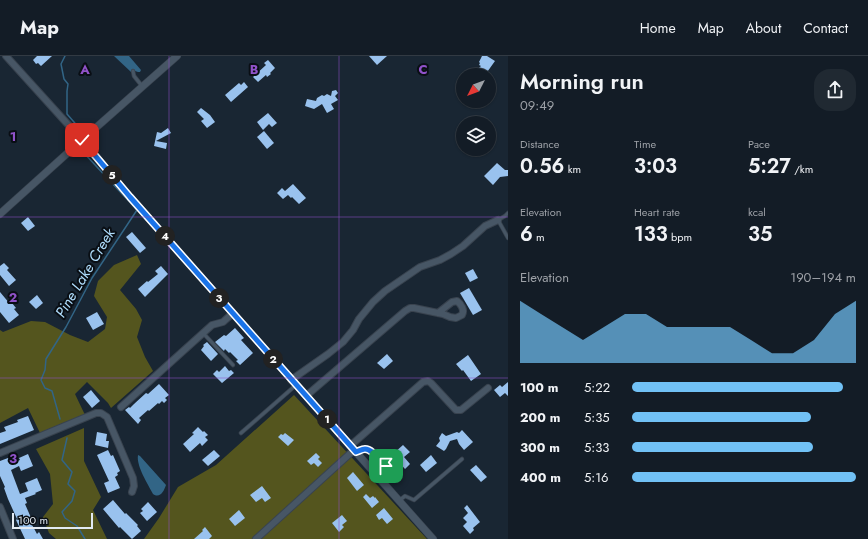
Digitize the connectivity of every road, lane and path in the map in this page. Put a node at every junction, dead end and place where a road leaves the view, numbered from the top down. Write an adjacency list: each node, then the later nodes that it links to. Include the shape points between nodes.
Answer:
1 (6, 56): 5 (street)
2 (177, 56): 4 (street)
3 (133, 71): 4 (lane)
4 (142, 86): 5 (street)
5 (82, 140): 7 (street); 11 (street)
6 (508, 213): 8 (lane)
7 (0, 214)
8 (498, 220): 9 (lane); 14 (street, via 485,226 451,254 420,267 385,291 363,314 343,342)
9 (508, 238)
10 (438, 313): 16 (street, via 410,308 405,311)
11 (233, 314): 12 (street); 14 (street)
12 (203, 333): 13 (lane); 17 (street)
13 (233, 365)
14 (294, 382): 16 (street); 18 (lane)
15 (488, 388): 19 (street, via 461,410 456,410 431,383 422,382)
16 (306, 396): 19 (street)
17 (121, 407)
18 (241, 434)
19 (353, 449): 22 (lane, via 366,449 374,453 386,466); 24 (street); 27 (street)
20 (0, 454): 23 (street, via 101,413 107,417 133,478)
21 (462, 459): 24 (lane, via 414,500 405,496)
22 (398, 468)
23 (132, 492)
24 (398, 501): 28 (street)
25 (0, 507): 26 (street)
26 (13, 539)
27 (256, 539)
28 (433, 539)

